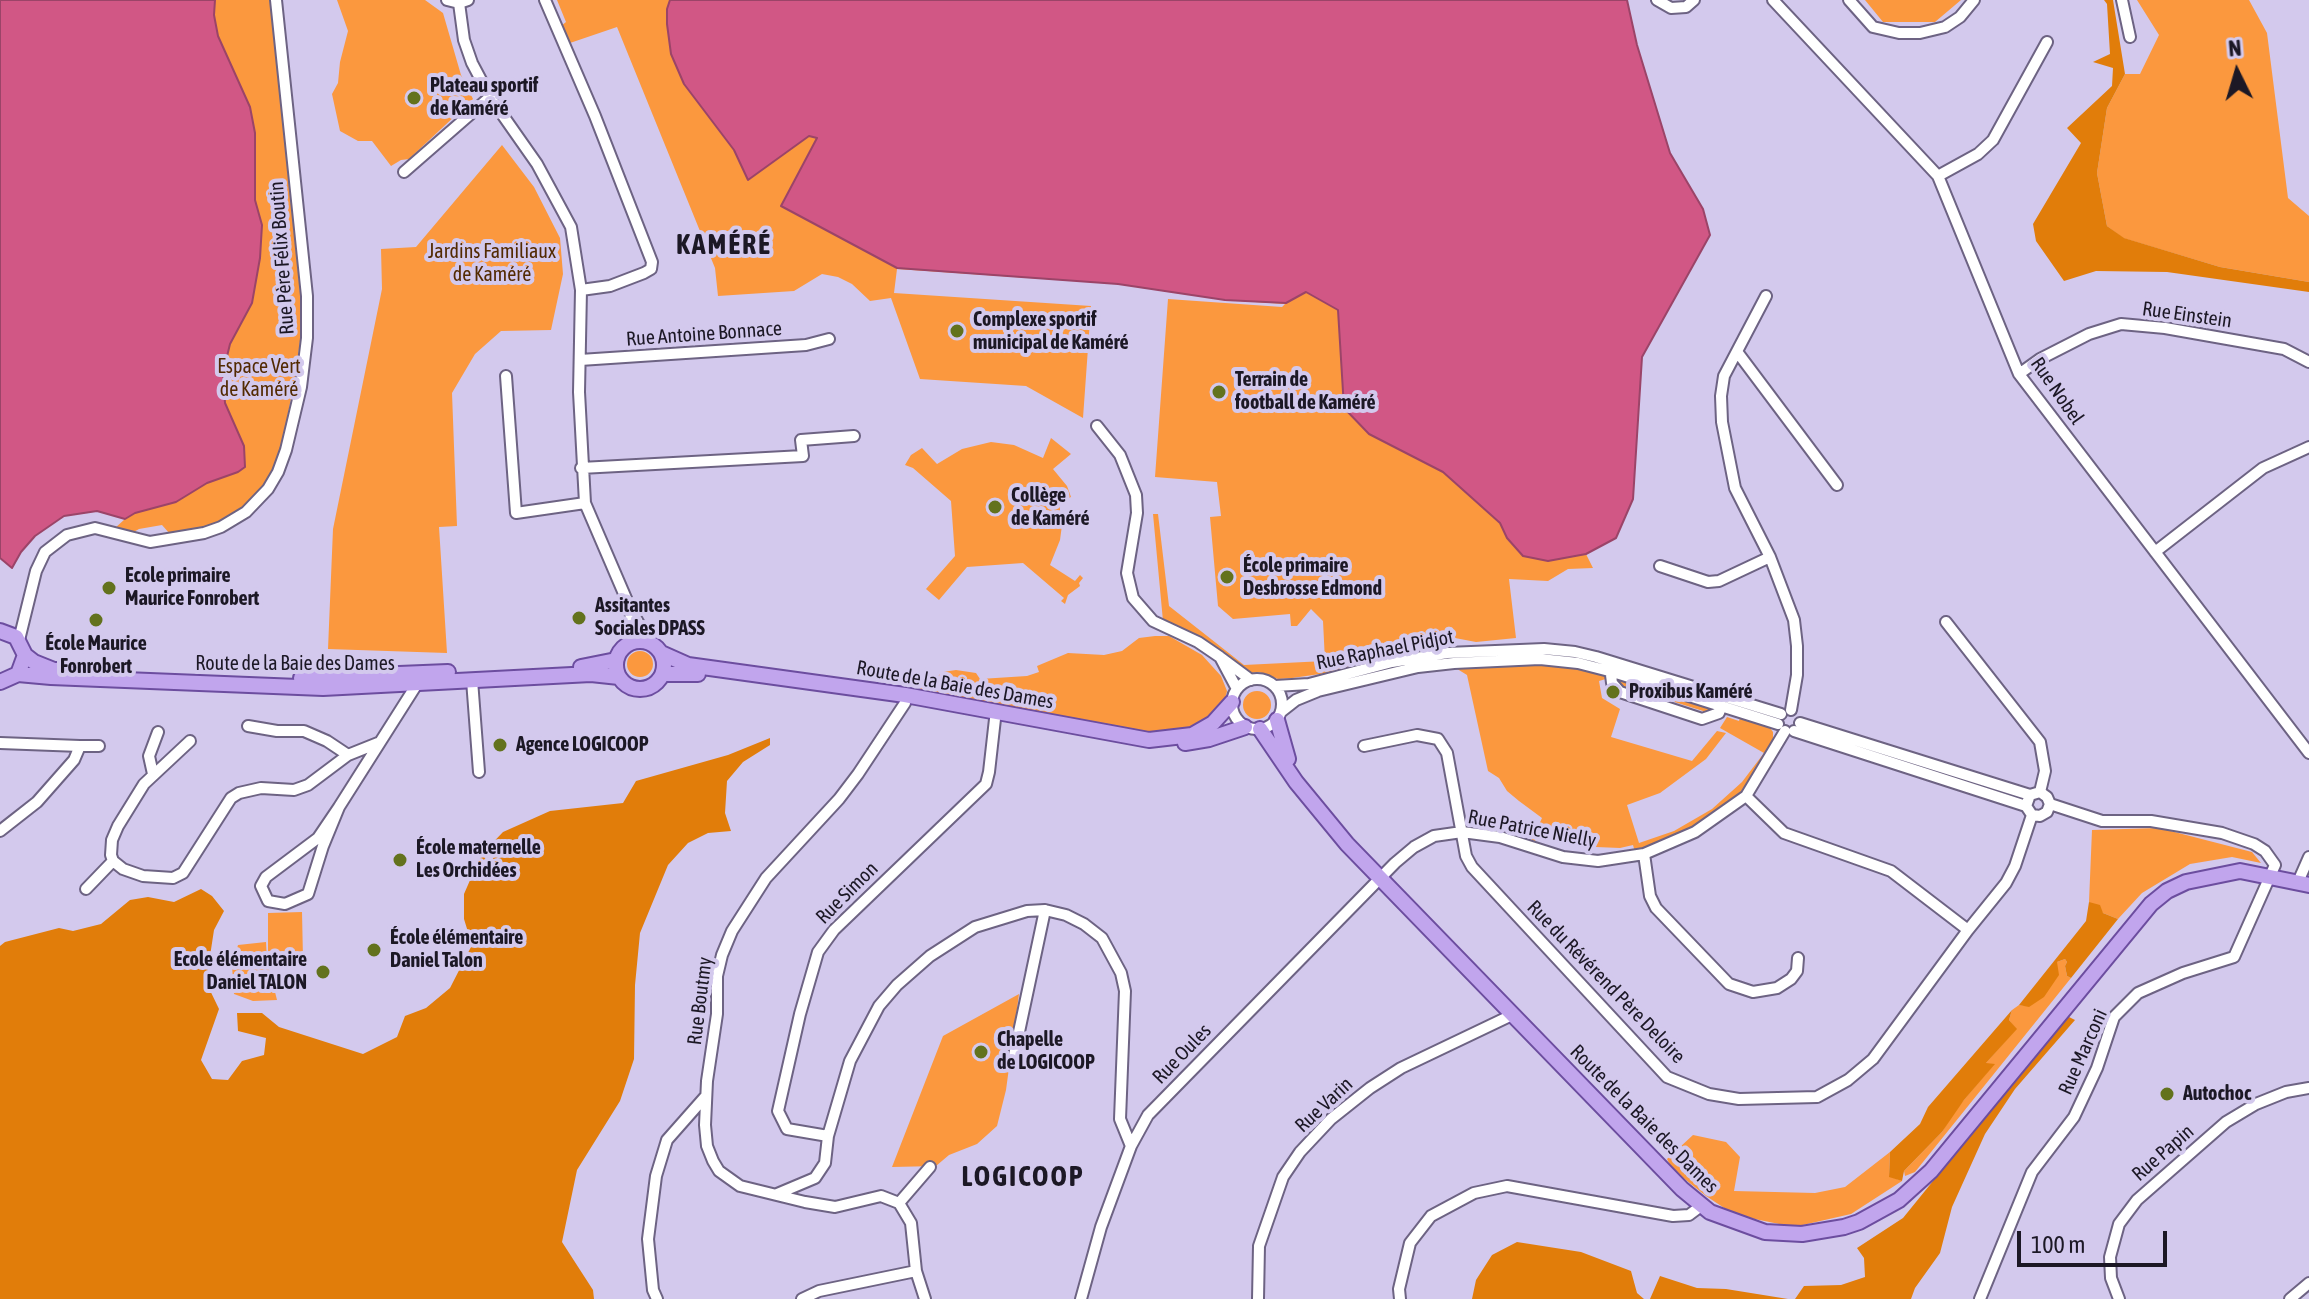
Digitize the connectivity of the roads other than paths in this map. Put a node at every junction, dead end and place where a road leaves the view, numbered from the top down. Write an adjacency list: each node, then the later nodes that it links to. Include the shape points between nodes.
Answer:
1 (276, 0): 33 (street, Rue Père Félix Boutin, via 307,296 301,387 278,472 246,512 204,533 150,542 95,528 67,535 45,552)
2 (447, 0): 10 (street)
3 (545, 0): 16 (street, via 652,262 651,269 633,277)
4 (1657, 0): 5 (street, via 1671,8)
5 (1694, 0)
6 (1773, 0): 15 (street, Rue Nobel)
7 (1849, 0): 8 (street, via 1873,27 1920,33 1945,27)
8 (1974, 0)
9 (2122, 0): 11 (street)
10 (463, 2): 13 (street, via 464,40)
11 (2130, 37)
12 (2047, 42): 15 (street, via 1993,140)
13 (490, 97): 14 (street); 16 (street, via 537,164 571,227)
14 (404, 172)
15 (1938, 176): 22 (street, Rue Nobel)
16 (581, 290): 20 (street)
17 (1766, 296): 19 (street, Rue Patrice Nielly)
18 (829, 339): 20 (street, Rue Antoine Bonnace, via 806,345)
19 (1738, 353): 28 (street); 31 (street, Rue Patrice Nielly, via 1724,376 1722,422 1735,488)
20 (580, 360): 27 (street)
21 (2309, 362): 22 (street, Rue Einstein, via 2284,349 2121,324 2089,334)
22 (2019, 374): 30 (street, Rue Nobel)
23 (506, 376): 29 (street, via 516,513)
24 (1097, 426): 40 (street, via 1120,455 1136,495 1127,573 1133,598 1153,621)
25 (854, 436): 27 (street, via 801,440 803,456)
26 (2309, 447): 30 (street, via 2263,468)
27 (581, 468): 29 (street)
28 (1837, 485)
29 (585, 503): 34 (street)
30 (2155, 552): 66 (street, Rue Nobel)
31 (1770, 557): 32 (street, via 1708,582); 56 (street, Rue Patrice Nielly, via 1794,620 1797,646)
32 (1660, 566)
33 (27, 609): 36 (street); 38 (street, Rue Père Félix Boutin)
34 (631, 610): 37 (street); 39 (street)
35 (1946, 622): 72 (street, Rue du Révérend Père Deloire, via 2040,742 2045,771)
36 (3, 631): 38 (main road, Route de la Baie des Dames)
37 (628, 644): 39 (main road); 41 (main road)
38 (22, 648): 41 (main road, Route de la Baie des Dames, via 34,662 54,670 315,679 594,666); 43 (main road)
39 (656, 648): 44 (main road); 51 (main road, Route de la Baie des Dames, via 688,665 905,695 1149,740 1192,735 1213,723)
40 (1220, 657): 47 (street); 51 (street)
41 (616, 660): 45 (main road)
42 (1615, 668): 50 (street, Rue Raphael Pidjot, via 1575,652 1544,649 1447,653 1309,684); 53 (street, Rue Raphael Pidjot); 53 (street, via 1612,683 1620,692 1702,719 1719,713); 54 (street, Rue Raphael Pidjot, via 1540,659 1418,667 1318,691 1296,700); 56 (street, Rue Raphael Pidjot)
43 (18, 674): 48 (main road); 49 (main road, Route de la Baie des Dames, via 323,688)
44 (663, 674): 45 (main road, via 653,686 639,690); 52 (main road, Route de la Baie des Dames, via 689,672)
45 (619, 677): 46 (main road, Route de la Baie des Dames)
46 (472, 680): 49 (main road, Route de la Baie des Dames); 68 (street)
47 (1251, 680): 50 (street); 51 (street)
48 (0, 682)
49 (417, 684): 62 (street)
50 (1275, 686): 54 (street, via 1282,698)
51 (1235, 696): 58 (street, via 1235,717)
52 (905, 703): 55 (main road, Route de la Baie des Dames); 90 (street, Rue Boutmy, via 858,774 766,878 732,931 717,976)
53 (1721, 707): 56 (street, Rue Raphael Pidjot)
54 (1280, 715): 58 (street); 70 (main road, Route de la Baie des Dames, via 1281,739)
55 (995, 719): 58 (main road, Route de la Baie des Dames, via 1148,745); 91 (street, Rue Simon, via 986,784 834,930 818,952 778,1111 787,1129)
56 (1788, 722): 71 (street, Rue Patrice Nielly); 72 (street, Rue Raphael Pidjot)
57 (248, 726): 67 (street, via 304,731)
58 (1253, 728): 70 (main road, Route de la Baie des Dames)
59 (158, 732): 69 (street, via 149,756)
60 (190, 741): 69 (street)
61 (0, 743): 63 (street)
62 (378, 743): 67 (street); 74 (street)
63 (80, 746): 64 (street); 75 (street, via 37,802)
64 (99, 746)
65 (1364, 746): 76 (street, Rue du Révérend Père Deloire, via 1417,735 1438,739 1447,753)
66 (2309, 753)
67 (348, 755): 79 (street, via 308,785 294,790 261,788 231,798 183,873 173,878 143,876)
68 (479, 772)
69 (153, 774): 79 (street, via 118,826 110,848)
70 (1296, 782): 81 (main road, Route de la Baie des Dames)
71 (1746, 796): 77 (street, Rue Patrice Nielly, via 1695,832); 85 (street, via 1784,833 1891,871)
72 (2032, 802): 73 (street, via 2047,797); 73 (street, via 2044,815); 85 (street, Rue du Révérend Père Deloire, via 2015,866)
73 (2050, 804): 80 (street, via 2102,821 2151,821 2222,833 2265,851 2275,865)
74 (339, 807): 74 (street, via 318,838 266,877 261,886 268,901 285,904 308,894)
75 (0, 831)
76 (1462, 832): 77 (street, Rue Patrice Nielly, via 1500,837 1563,857 1598,861); 81 (street, Rue Patrice Nielly, via 1434,836 1414,847); 85 (street, Rue du Révérend Père Deloire, via 1472,867 1667,1077 1709,1094 1739,1099 1817,1097 1848,1080 1873,1059)
77 (1644, 854): 86 (street, via 1656,908 1729,984 1753,992 1777,988 1797,971)
78 (2309, 857): 82 (street)
79 (113, 861): 83 (street)
80 (2271, 876): 82 (main road, Route de la Baie des Dames); 96 (main road, Route de la Baie des Dames, via 2221,873 2186,882 2151,904 1931,1171 1899,1200 1859,1222 1802,1234 1748,1228); 105 (street, Rue Marconi, via 2234,957 2138,993 2114,1017 2074,1117 2032,1172)
81 (1380, 879): 87 (main road, Route de la Baie des Dames); 92 (street, Rue Oules, via 1148,1115)
82 (2304, 884)
83 (86, 889)
84 (1045, 910): 88 (street); 91 (street, via 975,927 897,985 879,1006 850,1061); 92 (street, via 1066,915 1102,938 1121,973 1125,991 1120,1119)
85 (1968, 930)
86 (1798, 958)
87 (1512, 1015): 96 (main road, Route de la Baie des Dames); 103 (street, Rue Varin, via 1370,1088 1300,1152 1283,1177 1259,1246)
88 (1013, 1060)
89 (2309, 1088): 106 (street, Rue Papin, via 2271,1098 2226,1122 2137,1200 2119,1224 2110,1257)
90 (705, 1097): 94 (street, Rue Boutmy, via 707,1146 719,1171 740,1186); 99 (street, via 667,1140 656,1176 648,1239)
91 (828, 1136): 94 (street, via 825,1163 815,1178)
92 (1131, 1146): 102 (street, Rue Oules)
93 (930, 1167): 95 (street)
94 (775, 1195): 95 (street, Rue Boutmy, via 835,1207 881,1196)
95 (899, 1203): 97 (street, via 911,1223)
96 (1701, 1206): 104 (street, via 1689,1215 1673,1216 1507,1186 1474,1193 1431,1216 1410,1243)
97 (916, 1271): 100 (street); 101 (street)
98 (2309, 1283): 107 (street)
99 (657, 1299)
100 (802, 1299)
101 (925, 1299)
102 (1081, 1299)
103 (1258, 1299)
104 (1400, 1299)
105 (1980, 1299)
106 (2119, 1299)
107 (2290, 1299)

